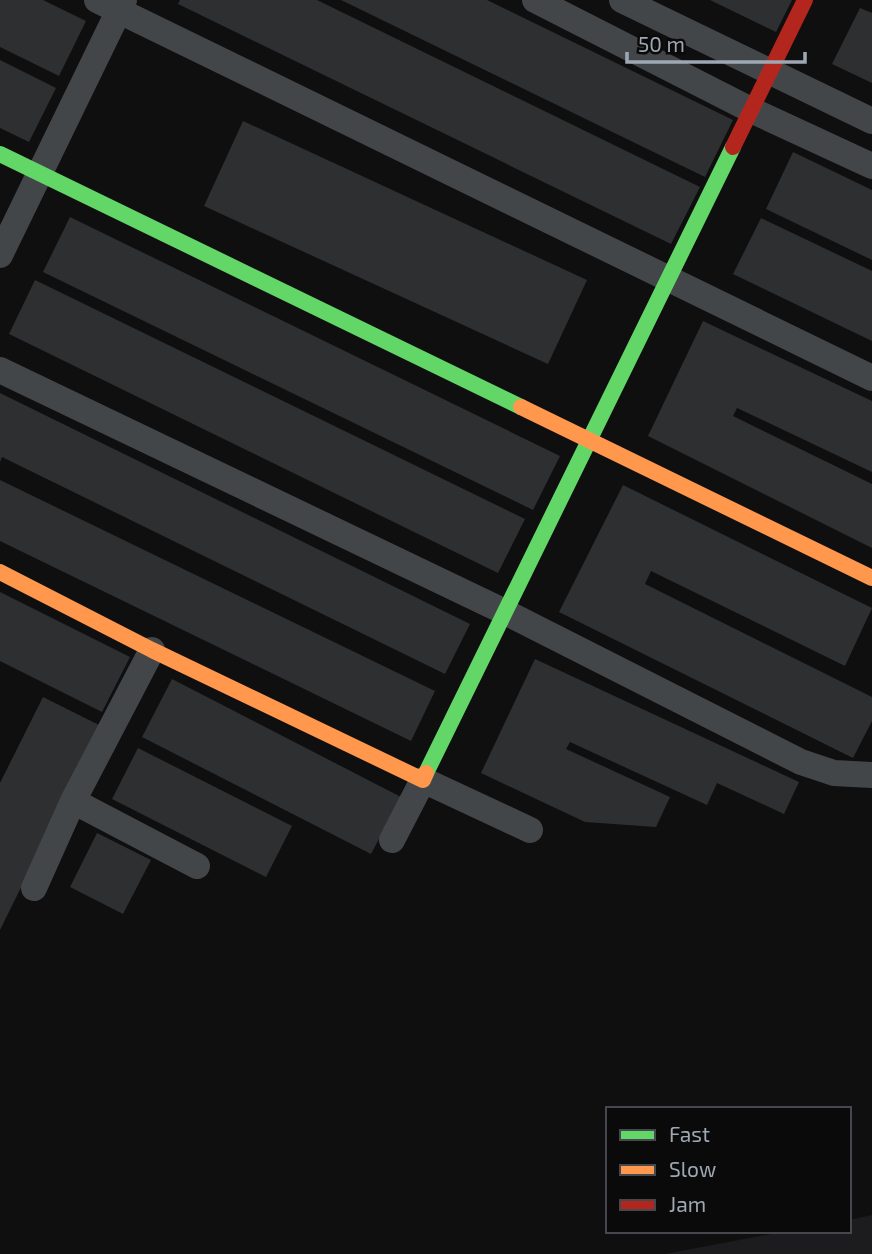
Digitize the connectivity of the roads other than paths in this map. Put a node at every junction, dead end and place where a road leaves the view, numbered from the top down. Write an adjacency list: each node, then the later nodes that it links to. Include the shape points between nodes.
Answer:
1 (536, 0): 6 (street)
2 (622, 0): 5 (street)
3 (805, 0): 5 (street)
4 (113, 4): 10 (street); 12 (street)
5 (771, 72): 6 (street); 7 (street)
6 (751, 110): 9 (street); 12 (street)
7 (872, 121)
8 (0, 155): 10 (street)
9 (872, 166)
10 (40, 174): 11 (street); 15 (street)
11 (0, 255)
12 (670, 279): 14 (street); 15 (street)
13 (0, 370): 18 (street)
14 (872, 378)
15 (590, 441): 17 (street); 18 (street)
16 (0, 572): 19 (street)
17 (872, 578)
18 (505, 612): 20 (street, via 801,762 834,772); 21 (street)
19 (152, 650): 21 (street); 22 (street)
20 (872, 775)
21 (423, 780): 23 (street); 24 (street)
22 (73, 801): 25 (street); 26 (street)
23 (530, 830)
24 (392, 840)
25 (197, 866)
26 (34, 888)

